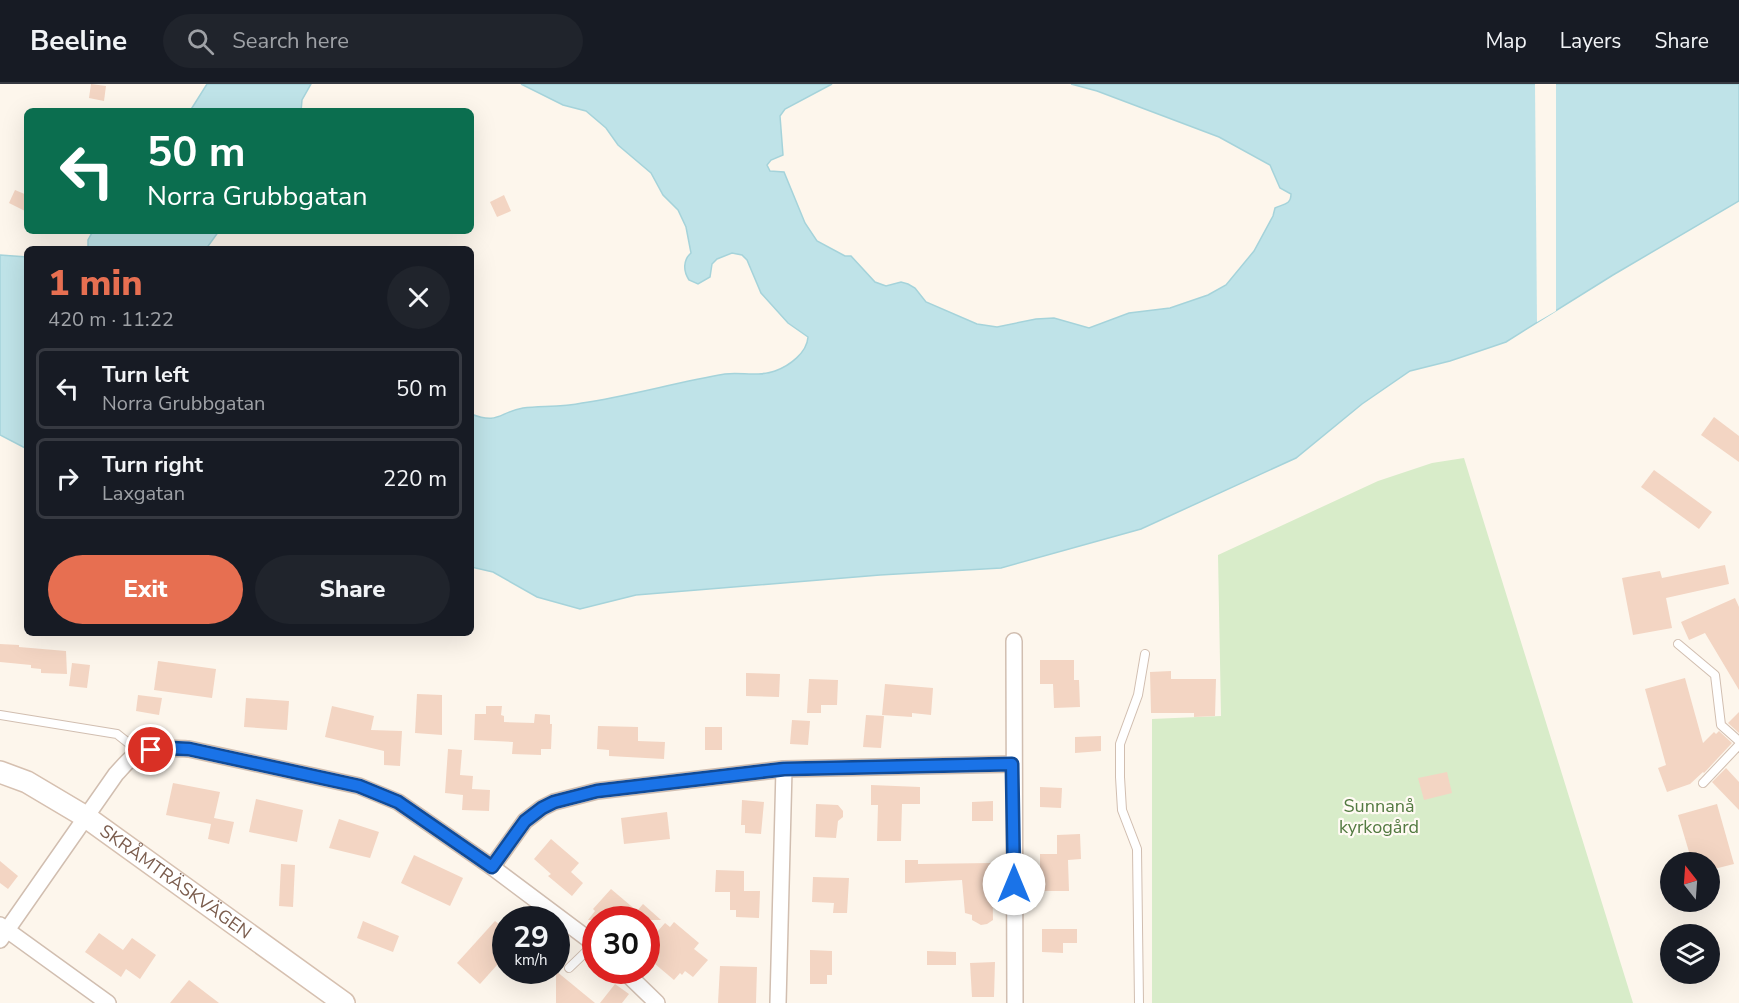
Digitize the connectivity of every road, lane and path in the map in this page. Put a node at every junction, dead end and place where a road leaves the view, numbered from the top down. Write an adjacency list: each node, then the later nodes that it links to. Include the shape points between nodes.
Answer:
1 (1014, 641): 7 (street)
2 (1678, 644): 5 (lane, via 1715,675 1721,725)
3 (1144, 654): 23 (lane, via 1138,695 1120,744 1122,810 1137,849)
4 (0, 715): 6 (lane, via 117,734)
5 (1739, 743): 10 (lane)
6 (142, 754): 11 (street, via 133,757 116,774); 12 (street, via 167,748 189,749 359,786 398,802)
7 (1012, 764): 8 (street); 22 (street)
8 (784, 769): 12 (street, via 597,791 554,802 525,821); 21 (street)
9 (0, 772): 11 (main road, SKRÅMTRÄSKVÄGEN, via 27,782)
10 (1703, 783)
11 (86, 817): 14 (street); 19 (main road, SKRÅMTRÄSKVÄGEN)
12 (492, 867): 13 (street)
13 (536, 906)
14 (2, 932): 18 (street)
15 (582, 956): 16 (lane)
16 (570, 967)
17 (637, 984): 20 (street)
18 (108, 1003)
19 (344, 1003)
20 (657, 1003)
21 (778, 1003)
22 (1015, 1003)
23 (1139, 1003)

